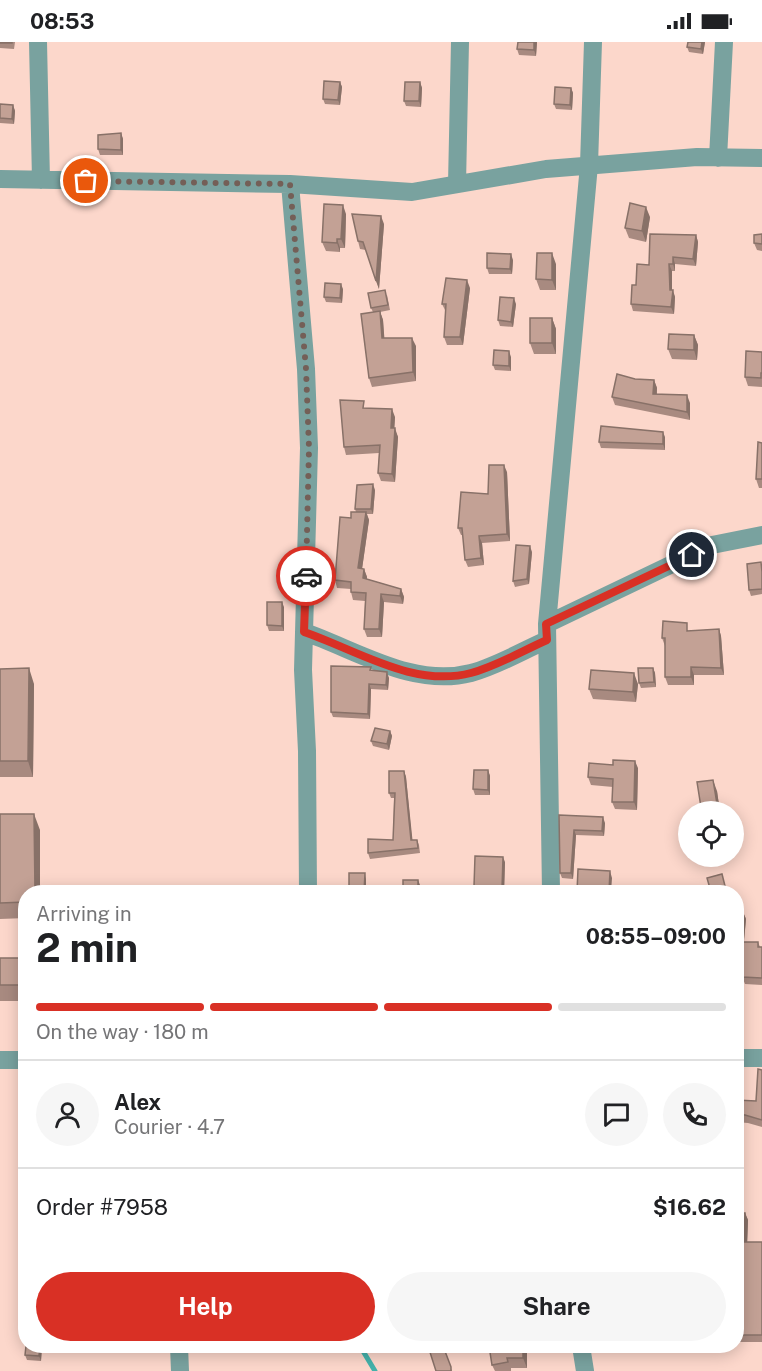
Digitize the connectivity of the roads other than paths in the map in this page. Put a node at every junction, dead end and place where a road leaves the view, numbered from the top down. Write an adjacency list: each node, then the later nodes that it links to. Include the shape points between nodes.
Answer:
1 (38, 42): 9 (street)
2 (460, 42): 11 (street)
3 (593, 42): 7 (street)
4 (724, 42): 5 (street)
5 (718, 158): 6 (street); 7 (street)
6 (762, 158)
7 (589, 165): 11 (street); 14 (street)
8 (0, 180): 9 (street)
9 (40, 180): 10 (street)
10 (290, 184): 11 (street, via 412,192); 13 (street, via 309,448)
11 (458, 184)
12 (762, 535): 14 (street, via 712,545)
13 (304, 632): 14 (street, via 408,672 434,676 472,673); 15 (street)
14 (547, 632): 16 (street)
15 (308, 885)
16 (551, 885)
17 (744, 1058): 18 (street)
18 (762, 1058)
19 (0, 1060): 20 (street)
20 (18, 1060)
21 (179, 1353): 23 (street)
22 (582, 1353): 24 (street)
23 (180, 1371)
24 (585, 1371)

